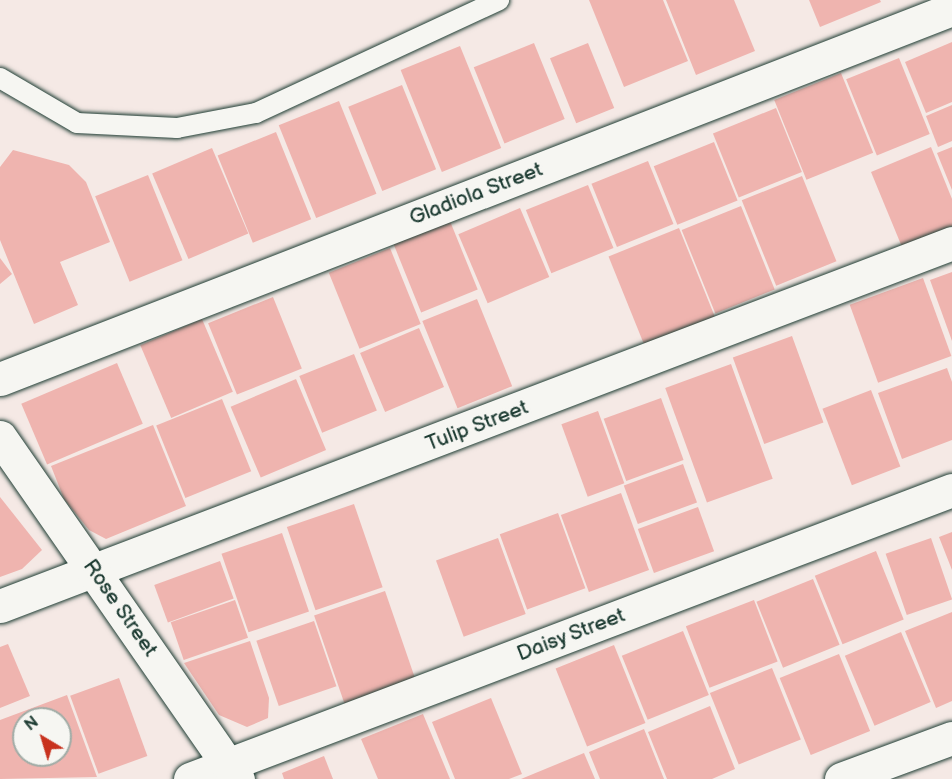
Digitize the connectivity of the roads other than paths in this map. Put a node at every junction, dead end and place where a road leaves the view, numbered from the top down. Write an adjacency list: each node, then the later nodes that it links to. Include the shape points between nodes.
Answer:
1 (499, 0): 3 (lane, via 256,113 177,128 77,123)
2 (952, 9): 5 (street, Gladiola Street)
3 (0, 78)
4 (952, 243): 8 (street, Tulip Street, via 326,485)
5 (0, 379)
6 (0, 437): 8 (street, Rose Street)
7 (952, 490): 11 (street, Daisy Street)
8 (93, 570): 9 (street, Tulip Street); 11 (street, Rose Street)
9 (0, 606)
10 (952, 738): 13 (street)
11 (233, 772): 12 (street, Daisy Street)
12 (190, 779)
13 (841, 779)

